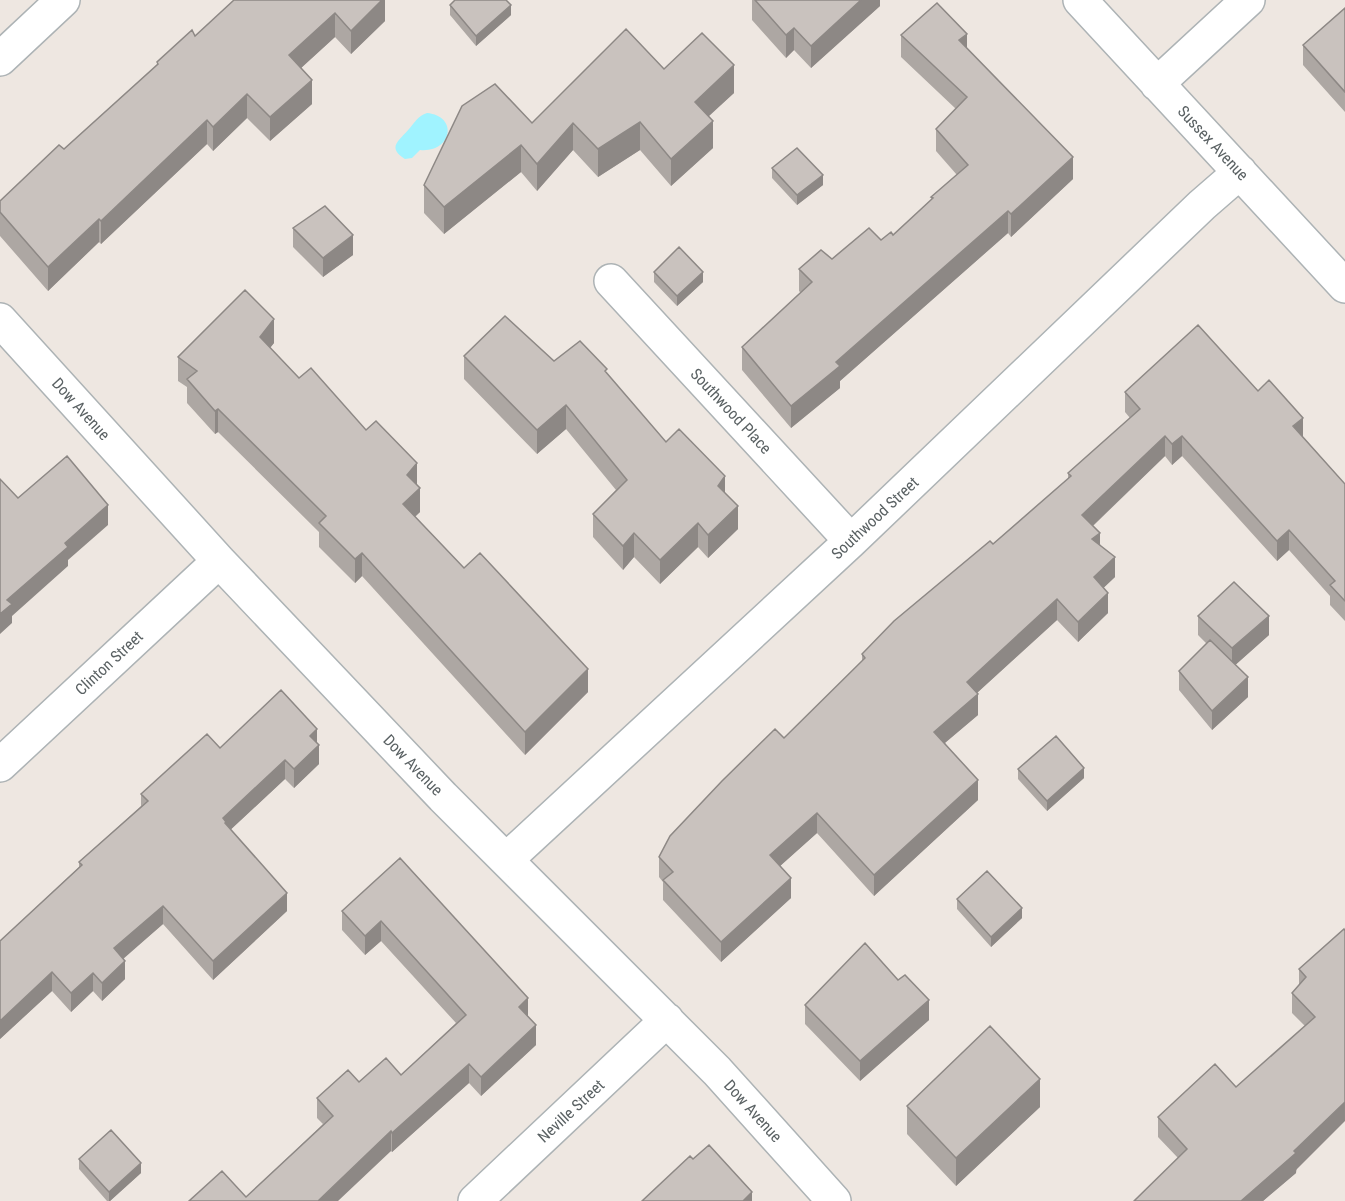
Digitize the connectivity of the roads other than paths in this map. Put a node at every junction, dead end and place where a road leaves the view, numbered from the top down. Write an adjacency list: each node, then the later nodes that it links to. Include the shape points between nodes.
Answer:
1 (63, 0): 4 (street)
2 (1080, 0): 5 (street, Sussex Avenue)
3 (1248, 0): 5 (street)
4 (0, 59)
5 (1157, 84): 6 (street, Sussex Avenue)
6 (1240, 172): 8 (street, Sussex Avenue); 10 (street, Southwood Street)
7 (611, 281): 10 (street, Southwood Place)
8 (1345, 286)
9 (0, 320): 11 (street, Dow Avenue)
10 (851, 541): 13 (street, Southwood Street)
11 (219, 561): 12 (street, Clinton Street); 13 (street, Dow Avenue)
12 (0, 765)
13 (506, 860): 14 (street, Dow Avenue)
14 (667, 1020): 15 (street, Neville Street); 16 (street, Dow Avenue)
15 (475, 1201)
16 (834, 1201)

